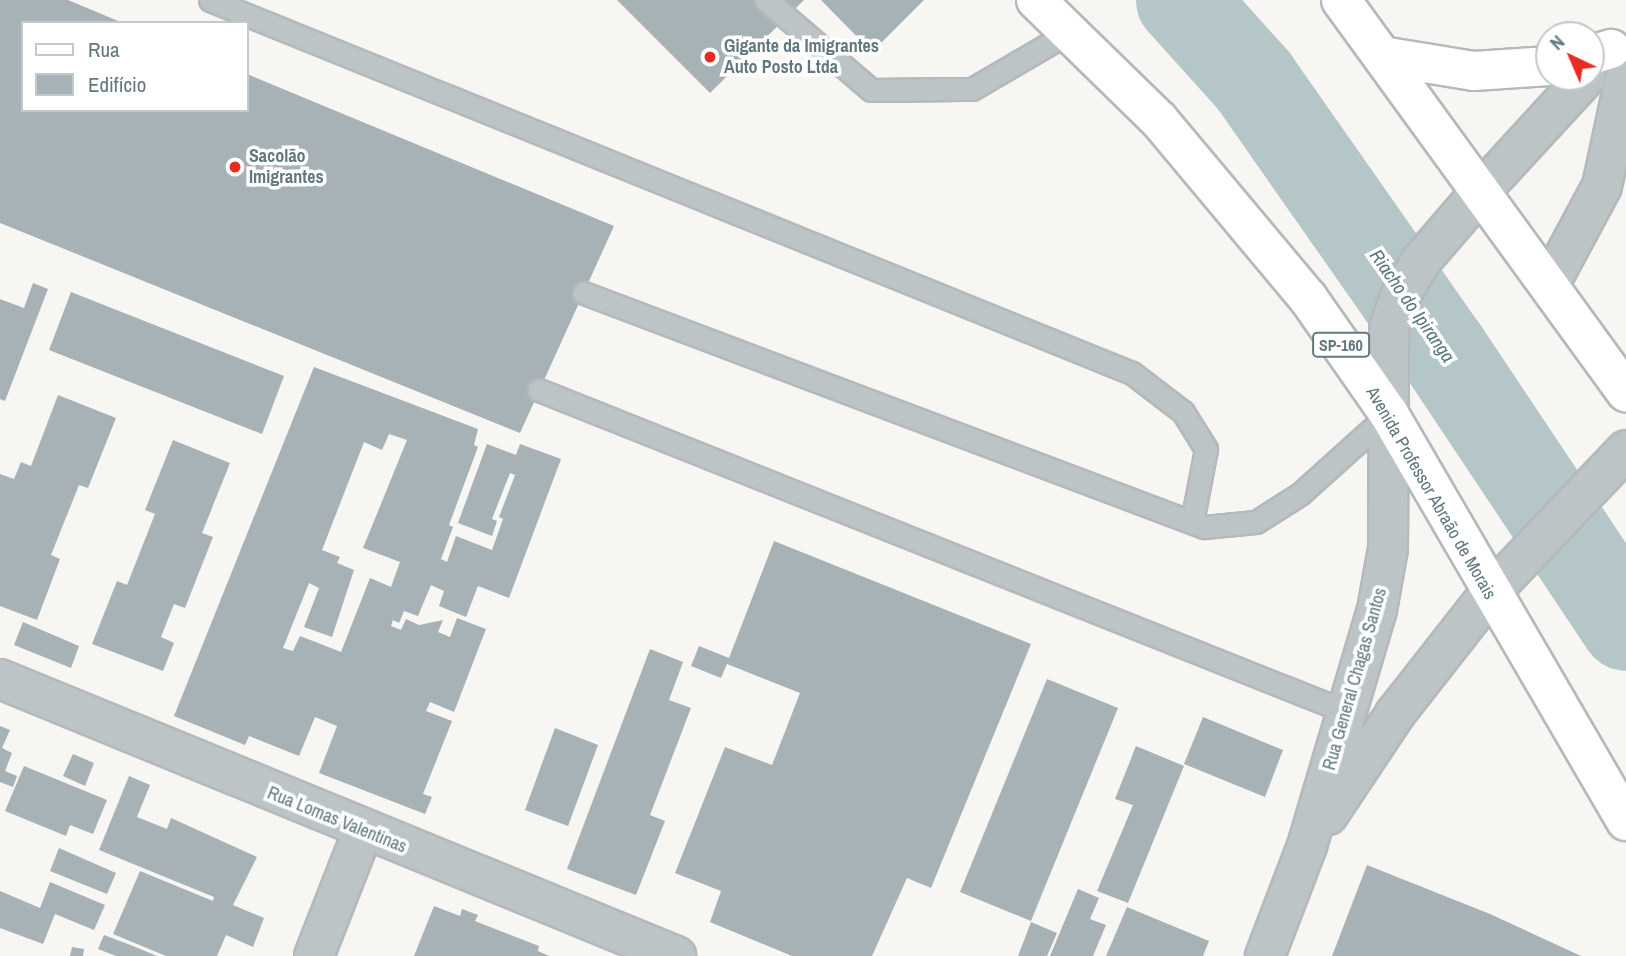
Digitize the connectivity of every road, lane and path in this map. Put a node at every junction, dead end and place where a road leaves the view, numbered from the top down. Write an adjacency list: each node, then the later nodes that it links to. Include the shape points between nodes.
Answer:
1 (210, 0): 18 (lane, via 1132,373 1183,412 1206,449)
2 (766, 0): 5 (lane, via 871,90 972,89)
3 (1036, 0): 5 (main road, Avenida Professor Abraão de Morais / SP-160)
4 (1341, 0): 6 (main road)
5 (1068, 33): 16 (main road, Avenida Professor Abraão de Morais / SP-160, via 1159,120 1245,220 1308,298)
6 (1382, 56): 8 (main road, via 1474,71); 11 (main road)
7 (1609, 56): 10 (street)
8 (1535, 66)
9 (1573, 91): 11 (street, Rua General Chagas Santos)
10 (1616, 184): 12 (street)
11 (1482, 190): 12 (main road); 16 (street, Rua General Chagas Santos, via 1441,236 1400,296 1389,328)
12 (1549, 285): 15 (main road)
13 (584, 293): 18 (lane)
14 (539, 390): 21 (lane)
15 (1626, 393)
16 (1389, 414): 18 (lane, via 1300,494 1256,522 1204,527); 19 (main road, Avenida Professor Abraão de Morais / SP-160); 21 (street, Rua General Chagas Santos, via 1388,549 1377,610)
17 (1626, 450): 19 (street, Rua General Chagas Santos)
18 (1192, 522)
19 (1490, 593): 22 (main road, Avenida Professor Abraão de Morais / SP-160); 24 (street, Rua General Chagas Santos, via 1395,715)
20 (0, 679): 23 (street, Rua Lomas Valentinas)
21 (1347, 712): 24 (street, Rua General Chagas Santos)
22 (1626, 821)
23 (363, 831): 25 (street); 26 (street, Rua Lomas Valentinas)
24 (1307, 846): 27 (street, Rua General Chagas Santos)
25 (314, 956)
26 (677, 956)
27 (1265, 956)

